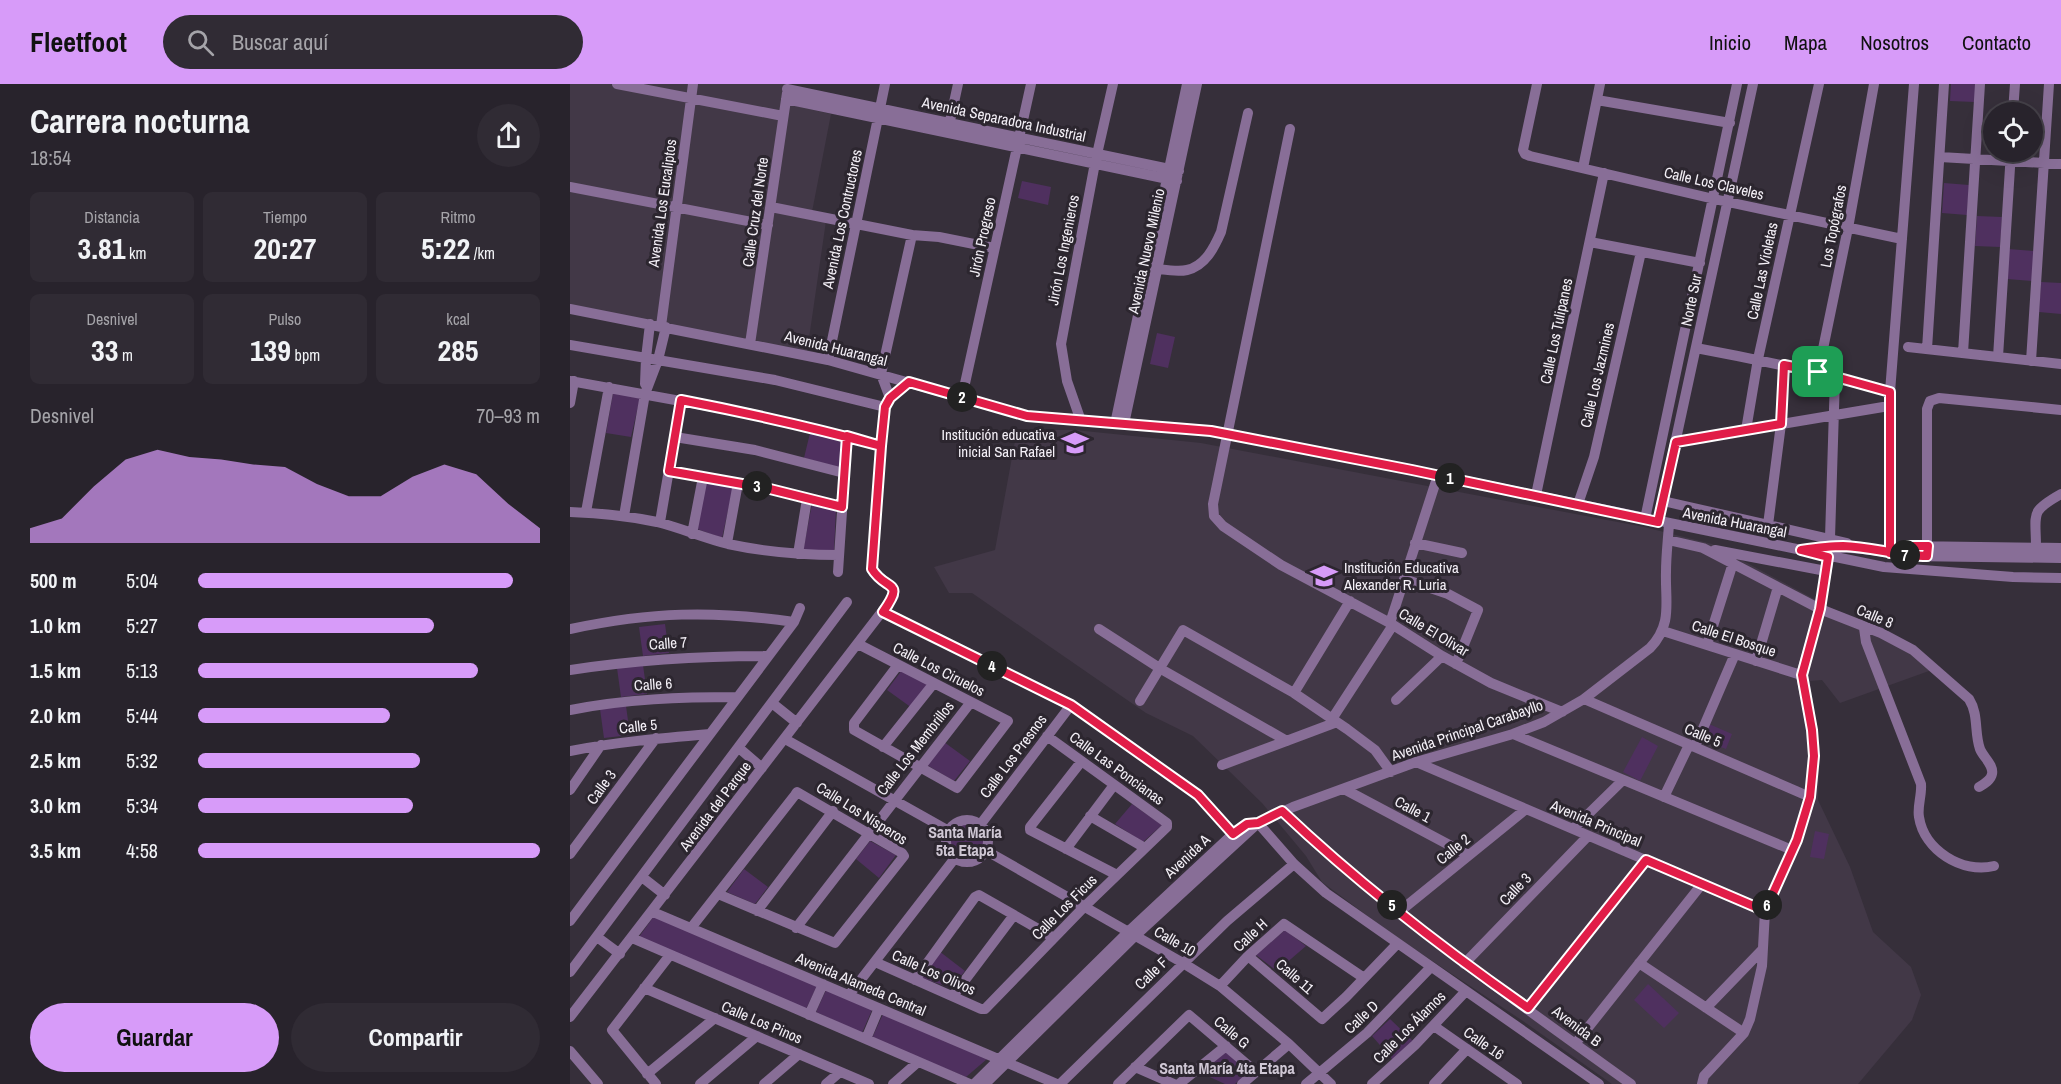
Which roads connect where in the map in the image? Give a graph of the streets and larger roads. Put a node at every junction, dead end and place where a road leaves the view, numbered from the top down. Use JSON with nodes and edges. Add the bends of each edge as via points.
{"nodes":[{"id":1,"x":617,"y":84,"type":"edge"},
{"id":2,"x":693,"y":84,"type":"edge"},
{"id":3,"x":885,"y":84,"type":"edge"},
{"id":4,"x":958,"y":84,"type":"edge"},
{"id":5,"x":1031,"y":84,"type":"edge"},
{"id":6,"x":1113,"y":84,"type":"edge"},
{"id":7,"x":1187,"y":84,"type":"edge"},
{"id":8,"x":1197,"y":84,"type":"edge"},
{"id":9,"x":1537,"y":84,"type":"edge"},
{"id":10,"x":1600,"y":84,"type":"edge"},
{"id":11,"x":1737,"y":84,"type":"edge"},
{"id":12,"x":1753,"y":84,"type":"edge"},
{"id":13,"x":1819,"y":84,"type":"edge"},
{"id":14,"x":1874,"y":84,"type":"edge"},
{"id":15,"x":1914,"y":84,"type":"edge"},
{"id":16,"x":1944,"y":84,"type":"edge"},
{"id":17,"x":1980,"y":84,"type":"edge"},
{"id":18,"x":2015,"y":84,"type":"edge"},
{"id":19,"x":2049,"y":84,"type":"edge"},
{"id":20,"x":787,"y":91,"type":"edge"},
{"id":21,"x":691,"y":98,"type":"junction"},
{"id":22,"x":1597,"y":100,"type":"junction"},
{"id":23,"x":2014,"y":102,"type":"edge"},
{"id":24,"x":1248,"y":112,"type":"dead end"},
{"id":25,"x":879,"y":113,"type":"junction"},
{"id":26,"x":783,"y":116,"type":"junction"},
{"id":27,"x":1730,"y":123,"type":"junction"},
{"id":28,"x":948,"y":128,"type":"junction"},
{"id":29,"x":1290,"y":129,"type":"dead end"},
{"id":30,"x":1018,"y":142,"type":"junction"},
{"id":31,"x":1940,"y":156,"type":"junction"},
{"id":32,"x":1983,"y":158,"type":"edge"},
{"id":33,"x":1096,"y":159,"type":"junction"},
{"id":34,"x":1976,"y":159,"type":"junction"},
{"id":35,"x":2010,"y":162,"type":"edge"},
{"id":36,"x":2039,"y":162,"type":"edge"},
{"id":37,"x":2044,"y":163,"type":"junction"},
{"id":38,"x":2061,"y":164,"type":"edge"},
{"id":39,"x":1583,"y":168,"type":"junction"},
{"id":40,"x":1604,"y":173,"type":"junction"},
{"id":41,"x":1173,"y":175,"type":"junction"},
{"id":42,"x":570,"y":187,"type":"edge"},
{"id":43,"x":1714,"y":200,"type":"junction"},
{"id":44,"x":1728,"y":202,"type":"junction"},
{"id":45,"x":771,"y":207,"type":"junction"},
{"id":46,"x":676,"y":208,"type":"junction"},
{"id":47,"x":1789,"y":215,"type":"junction"},
{"id":48,"x":856,"y":223,"type":"junction"},
{"id":49,"x":768,"y":225,"type":"junction"},
{"id":50,"x":1848,"y":228,"type":"junction"},
{"id":51,"x":912,"y":235,"type":"junction"},
{"id":52,"x":1902,"y":239,"type":"junction"},
{"id":53,"x":1590,"y":242,"type":"junction"},
{"id":54,"x":994,"y":248,"type":"junction"},
{"id":55,"x":1641,"y":252,"type":"junction"},
{"id":56,"x":1700,"y":263,"type":"junction"},
{"id":57,"x":1158,"y":269,"type":"junction"},
{"id":58,"x":570,"y":309,"type":"edge"},
{"id":59,"x":659,"y":326,"type":"junction"},
{"id":60,"x":750,"y":344,"type":"junction"},
{"id":61,"x":570,"y":345,"type":"edge"},
{"id":62,"x":1908,"y":347,"type":"dead end"},
{"id":63,"x":1696,"y":348,"type":"junction"},
{"id":64,"x":1928,"y":350,"type":"junction"},
{"id":65,"x":1963,"y":353,"type":"junction"},
{"id":66,"x":1998,"y":357,"type":"junction"},
{"id":67,"x":646,"y":358,"type":"junction"},
{"id":68,"x":1758,"y":359,"type":"junction"},
{"id":69,"x":658,"y":360,"type":"junction"},
{"id":70,"x":828,"y":360,"type":"junction"},
{"id":71,"x":2031,"y":361,"type":"junction"},
{"id":72,"x":2061,"y":364,"type":"edge"},
{"id":73,"x":1784,"y":365,"type":"junction"},
{"id":74,"x":1818,"y":372,"type":"junction"},
{"id":75,"x":881,"y":374,"type":"junction"},
{"id":76,"x":1835,"y":377,"type":"junction"},
{"id":77,"x":572,"y":381,"type":"edge"},
{"id":78,"x":909,"y":382,"type":"junction"},
{"id":79,"x":609,"y":387,"type":"junction"},
{"id":80,"x":1890,"y":392,"type":"junction"},
{"id":81,"x":645,"y":394,"type":"junction"},
{"id":82,"x":962,"y":397,"type":"junction"},
{"id":83,"x":681,"y":400,"type":"junction"},
{"id":84,"x":570,"y":403,"type":"edge"},
{"id":85,"x":887,"y":403,"type":"junction"},
{"id":86,"x":1889,"y":406,"type":"junction"},
{"id":87,"x":2061,"y":410,"type":"edge"},
{"id":88,"x":1834,"y":415,"type":"junction"},
{"id":89,"x":1080,"y":421,"type":"junction"},
{"id":90,"x":1120,"y":424,"type":"junction"},
{"id":91,"x":1781,"y":424,"type":"junction"},
{"id":92,"x":1746,"y":430,"type":"junction"},
{"id":93,"x":1227,"y":435,"type":"junction"},
{"id":94,"x":847,"y":436,"type":"junction"},
{"id":95,"x":675,"y":437,"type":"junction"},
{"id":96,"x":1676,"y":442,"type":"junction"},
{"id":97,"x":881,"y":446,"type":"junction"},
{"id":98,"x":669,"y":471,"type":"junction"},
{"id":99,"x":844,"y":473,"type":"junction"},
{"id":100,"x":1438,"y":475,"type":"junction"},
{"id":101,"x":703,"y":477,"type":"junction"},
{"id":102,"x":738,"y":483,"type":"junction"},
{"id":103,"x":2061,"y":494,"type":"edge"},
{"id":104,"x":1536,"y":495,"type":"junction"},
{"id":105,"x":807,"y":499,"type":"junction"},
{"id":106,"x":1662,"y":501,"type":"junction"},
{"id":107,"x":1578,"y":504,"type":"junction"},
{"id":108,"x":842,"y":507,"type":"junction"},
{"id":109,"x":570,"y":512,"type":"edge"},
{"id":110,"x":586,"y":512,"type":"junction"},
{"id":111,"x":624,"y":516,"type":"junction"},
{"id":112,"x":1645,"y":519,"type":"junction"},
{"id":113,"x":660,"y":522,"type":"junction"},
{"id":114,"x":1664,"y":523,"type":"junction"},
{"id":115,"x":1768,"y":525,"type":"junction"},
{"id":116,"x":692,"y":534,"type":"junction"},
{"id":117,"x":1830,"y":538,"type":"junction"},
{"id":118,"x":1668,"y":540,"type":"junction"},
{"id":119,"x":727,"y":543,"type":"junction"},
{"id":120,"x":1415,"y":543,"type":"junction"},
{"id":121,"x":2036,"y":547,"type":"junction"},
{"id":122,"x":1703,"y":548,"type":"junction"},
{"id":123,"x":1864,"y":548,"type":"junction"},
{"id":124,"x":2061,"y":548,"type":"edge"},
{"id":125,"x":1801,"y":550,"type":"junction"},
{"id":126,"x":1927,"y":551,"type":"junction"},
{"id":127,"x":1894,"y":552,"type":"junction"},
{"id":128,"x":1462,"y":553,"type":"dead end"},
{"id":129,"x":798,"y":554,"type":"junction"},
{"id":130,"x":839,"y":555,"type":"junction"},
{"id":131,"x":1828,"y":557,"type":"junction"},
{"id":132,"x":2061,"y":558,"type":"edge"},
{"id":133,"x":1733,"y":563,"type":"junction"},
{"id":134,"x":1826,"y":571,"type":"junction"},
{"id":135,"x":838,"y":572,"type":"dead end"},
{"id":136,"x":2061,"y":578,"type":"edge"},
{"id":137,"x":1404,"y":579,"type":"junction"},
{"id":138,"x":1778,"y":587,"type":"junction"},
{"id":139,"x":1350,"y":601,"type":"junction"},
{"id":140,"x":847,"y":602,"type":"dead end"},
{"id":141,"x":800,"y":608,"type":"dead end"},
{"id":142,"x":1820,"y":609,"type":"junction"},
{"id":143,"x":883,"y":612,"type":"junction"},
{"id":144,"x":794,"y":622,"type":"junction"},
{"id":145,"x":1391,"y":624,"type":"junction"},
{"id":146,"x":1864,"y":628,"type":"junction"},
{"id":147,"x":570,"y":629,"type":"edge"},
{"id":148,"x":1099,"y":629,"type":"dead end"},
{"id":149,"x":1663,"y":631,"type":"junction"},
{"id":150,"x":858,"y":644,"type":"junction"},
{"id":151,"x":1707,"y":645,"type":"junction"},
{"id":152,"x":1735,"y":654,"type":"junction"},
{"id":153,"x":768,"y":656,"type":"junction"},
{"id":154,"x":1442,"y":656,"type":"junction"},
{"id":155,"x":1756,"y":661,"type":"junction"},
{"id":156,"x":1456,"y":664,"type":"junction"},
{"id":157,"x":898,"y":665,"type":"junction"},
{"id":158,"x":1161,"y":669,"type":"junction"},
{"id":159,"x":570,"y":670,"type":"edge"},
{"id":160,"x":1802,"y":675,"type":"junction"},
{"id":161,"x":934,"y":683,"type":"junction"},
{"id":162,"x":1294,"y":693,"type":"junction"},
{"id":163,"x":738,"y":697,"type":"junction"},
{"id":164,"x":1584,"y":699,"type":"junction"},
{"id":165,"x":1396,"y":700,"type":"dead end"},
{"id":166,"x":1140,"y":701,"type":"dead end"},
{"id":167,"x":971,"y":702,"type":"junction"},
{"id":168,"x":772,"y":703,"type":"junction"},
{"id":169,"x":1071,"y":705,"type":"junction"},
{"id":170,"x":570,"y":710,"type":"edge"},
{"id":171,"x":1562,"y":712,"type":"junction"},
{"id":172,"x":1335,"y":721,"type":"junction"},
{"id":173,"x":797,"y":723,"type":"junction"},
{"id":174,"x":710,"y":734,"type":"junction"},
{"id":175,"x":1513,"y":734,"type":"junction"},
{"id":176,"x":1047,"y":736,"type":"junction"},
{"id":177,"x":656,"y":738,"type":"junction"},
{"id":178,"x":785,"y":739,"type":"junction"},
{"id":179,"x":1287,"y":741,"type":"junction"},
{"id":180,"x":601,"y":745,"type":"junction"},
{"id":181,"x":1692,"y":746,"type":"junction"},
{"id":182,"x":883,"y":747,"type":"junction"},
{"id":183,"x":739,"y":748,"type":"junction"},
{"id":184,"x":570,"y":751,"type":"edge"},
{"id":185,"x":1081,"y":762,"type":"junction"},
{"id":186,"x":1416,"y":762,"type":"junction"},
{"id":187,"x":1222,"y":765,"type":"dead end"},
{"id":188,"x":762,"y":768,"type":"junction"},
{"id":189,"x":919,"y":768,"type":"junction"},
{"id":190,"x":1391,"y":772,"type":"junction"},
{"id":191,"x":1623,"y":780,"type":"junction"},
{"id":192,"x":1114,"y":785,"type":"junction"},
{"id":193,"x":1979,"y":787,"type":"dead end"},
{"id":194,"x":1344,"y":789,"type":"junction"},
{"id":195,"x":570,"y":790,"type":"edge"},
{"id":196,"x":1664,"y":797,"type":"junction"},
{"id":197,"x":1810,"y":797,"type":"junction"},
{"id":198,"x":894,"y":800,"type":"junction"},
{"id":199,"x":1526,"y":809,"type":"junction"},
{"id":200,"x":833,"y":811,"type":"junction"},
{"id":201,"x":1282,"y":811,"type":"junction"},
{"id":202,"x":1090,"y":816,"type":"junction"},
{"id":203,"x":1258,"y":823,"type":"junction"},
{"id":204,"x":980,"y":825,"type":"junction"},
{"id":205,"x":1168,"y":825,"type":"joint"},
{"id":206,"x":1573,"y":829,"type":"junction"},
{"id":207,"x":949,"y":831,"type":"junction"},
{"id":208,"x":869,"y":833,"type":"junction"},
{"id":209,"x":1233,"y":834,"type":"junction"},
{"id":210,"x":1588,"y":836,"type":"junction"},
{"id":211,"x":1145,"y":848,"type":"junction"},
{"id":212,"x":1066,"y":849,"type":"junction"},
{"id":213,"x":986,"y":850,"type":"junction"},
{"id":214,"x":1792,"y":850,"type":"junction"},
{"id":215,"x":570,"y":854,"type":"edge"},
{"id":216,"x":1468,"y":855,"type":"junction"},
{"id":217,"x":955,"y":858,"type":"junction"},
{"id":218,"x":1646,"y":860,"type":"junction"},
{"id":219,"x":1294,"y":864,"type":"junction"},
{"id":220,"x":1994,"y":866,"type":"dead end"},
{"id":221,"x":1117,"y":875,"type":"junction"},
{"id":222,"x":642,"y":877,"type":"junction"},
{"id":223,"x":1702,"y":884,"type":"junction"},
{"id":224,"x":718,"y":894,"type":"junction"},
{"id":225,"x":665,"y":895,"type":"junction"},
{"id":226,"x":1084,"y":907,"type":"junction"},
{"id":227,"x":757,"y":911,"type":"junction"},
{"id":228,"x":1765,"y":911,"type":"junction"},
{"id":229,"x":652,"y":912,"type":"junction"},
{"id":230,"x":1399,"y":912,"type":"junction"},
{"id":231,"x":1014,"y":915,"type":"junction"},
{"id":232,"x":570,"y":921,"type":"edge"},
{"id":233,"x":691,"y":928,"type":"junction"},
{"id":234,"x":796,"y":928,"type":"junction"},
{"id":235,"x":1128,"y":936,"type":"junction"},
{"id":236,"x":597,"y":937,"type":"junction"},
{"id":237,"x":632,"y":938,"type":"junction"},
{"id":238,"x":1054,"y":938,"type":"junction"},
{"id":239,"x":1397,"y":944,"type":"junction"},
{"id":240,"x":1762,"y":950,"type":"junction"},
{"id":241,"x":620,"y":954,"type":"junction"},
{"id":242,"x":670,"y":955,"type":"junction"},
{"id":243,"x":1248,"y":956,"type":"junction"},
{"id":244,"x":875,"y":962,"type":"junction"},
{"id":245,"x":1183,"y":963,"type":"junction"},
{"id":246,"x":1639,"y":963,"type":"junction"},
{"id":247,"x":1464,"y":964,"type":"junction"},
{"id":248,"x":1431,"y":967,"type":"junction"},
{"id":249,"x":570,"y":972,"type":"edge"},
{"id":250,"x":1364,"y":978,"type":"junction"},
{"id":251,"x":915,"y":980,"type":"junction"},
{"id":252,"x":823,"y":984,"type":"junction"},
{"id":253,"x":1220,"y":986,"type":"junction"},
{"id":254,"x":644,"y":988,"type":"junction"},
{"id":255,"x":1466,"y":991,"type":"junction"},
{"id":256,"x":849,"y":995,"type":"junction"},
{"id":257,"x":953,"y":996,"type":"junction"},
{"id":258,"x":879,"y":1008,"type":"junction"},
{"id":259,"x":1528,"y":1008,"type":"junction"},
{"id":260,"x":1706,"y":1008,"type":"junction"},
{"id":261,"x":981,"y":1009,"type":"joint"},
{"id":262,"x":809,"y":1015,"type":"junction"},
{"id":263,"x":570,"y":1017,"type":"edge"},
{"id":264,"x":715,"y":1018,"type":"junction"},
{"id":265,"x":1434,"y":1026,"type":"junction"},
{"id":266,"x":1744,"y":1033,"type":"junction"},
{"id":267,"x":758,"y":1036,"type":"junction"},
{"id":268,"x":866,"y":1039,"type":"junction"},
{"id":269,"x":1289,"y":1044,"type":"junction"},
{"id":270,"x":1575,"y":1044,"type":"junction"},
{"id":271,"x":1226,"y":1046,"type":"junction"},
{"id":272,"x":1467,"y":1050,"type":"junction"},
{"id":273,"x":570,"y":1051,"type":"edge"},
{"id":274,"x":800,"y":1054,"type":"junction"},
{"id":275,"x":1004,"y":1061,"type":"junction"},
{"id":276,"x":918,"y":1062,"type":"junction"},
{"id":277,"x":1135,"y":1067,"type":"junction"},
{"id":278,"x":840,"y":1072,"type":"junction"},
{"id":279,"x":1256,"y":1072,"type":"junction"},
{"id":280,"x":1320,"y":1073,"type":"junction"},
{"id":281,"x":647,"y":1074,"type":"junction"},
{"id":282,"x":1440,"y":1082,"type":"edge"},
{"id":283,"x":598,"y":1084,"type":"edge"},
{"id":284,"x":656,"y":1084,"type":"edge"},
{"id":285,"x":700,"y":1084,"type":"edge"},
{"id":286,"x":764,"y":1084,"type":"edge"},
{"id":287,"x":826,"y":1084,"type":"edge"},
{"id":288,"x":868,"y":1084,"type":"edge"},
{"id":289,"x":893,"y":1084,"type":"edge"},
{"id":290,"x":972,"y":1084,"type":"edge"},
{"id":291,"x":985,"y":1084,"type":"edge"},
{"id":292,"x":1058,"y":1084,"type":"edge"},
{"id":293,"x":1118,"y":1084,"type":"edge"},
{"id":294,"x":1174,"y":1084,"type":"edge"},
{"id":295,"x":1179,"y":1084,"type":"edge"},
{"id":296,"x":1242,"y":1084,"type":"edge"},
{"id":297,"x":1306,"y":1084,"type":"edge"},
{"id":298,"x":1331,"y":1084,"type":"edge"},
{"id":299,"x":1372,"y":1084,"type":"edge"},
{"id":300,"x":1517,"y":1084,"type":"edge"},
{"id":301,"x":1599,"y":1084,"type":"edge"},
{"id":302,"x":1631,"y":1084,"type":"edge"},
{"id":303,"x":1702,"y":1084,"type":"edge"}],
"edges":[{"from":1,"to":21,"type":"street"},
{"from":2,"to":21,"type":"street","name":"Avenida Los Eucaliptos"},
{"from":3,"to":25,"type":"street","name":"Avenida Los Contructores"},
{"from":4,"to":28,"type":"street"},
{"from":5,"to":30,"type":"street","name":"Jirón Progreso"},
{"from":6,"to":33,"type":"street","name":"Jirón Los Ingenieros"},
{"from":7,"to":41,"type":"street","name":"Avenida Nuevo Milenio"},
{"from":8,"to":41,"type":"street","name":"Avenida Nuevo Milenio"},
{"from":9,"to":39,"type":"street","name":"Calle Los Claveles","via":[[1525,154]]},
{"from":10,"to":22,"type":"street"},
{"from":11,"to":27,"type":"street","name":"Norte Sur"},
{"from":12,"to":44,"type":"street","name":"Norte Sur"},
{"from":13,"to":47,"type":"street","name":"Calle Las Violetas"},
{"from":14,"to":50,"type":"street","name":"Los Topógrafos"},
{"from":15,"to":52,"type":"street"},
{"from":16,"to":31,"type":"street"},
{"from":17,"to":34,"type":"street"},
{"from":18,"to":23,"type":"street"},
{"from":19,"to":37,"type":"street"},
{"from":20,"to":25,"type":"street","name":"Avenida Separadora Industrial"},
{"from":20,"to":26,"type":"street","name":"Calle Cruz del Norte"},
{"from":21,"to":26,"type":"street"},
{"from":21,"to":46,"type":"street","name":"Avenida Los Eucaliptos"},
{"from":22,"to":27,"type":"street"},
{"from":22,"to":39,"type":"street"},
{"from":24,"to":57,"type":"street","via":[[1221,232],[1213,251],[1186,271]]},
{"from":25,"to":28,"type":"street","name":"Avenida Separadora Industrial"},
{"from":25,"to":48,"type":"street","name":"Avenida Los Contructores"},
{"from":26,"to":45,"type":"street","name":"Calle Cruz del Norte"},
{"from":27,"to":43,"type":"street","name":"Norte Sur"},
{"from":28,"to":30,"type":"street","name":"Avenida Separadora Industrial"},
{"from":29,"to":93,"type":"street"},
{"from":30,"to":33,"type":"street","name":"Avenida Separadora Industrial"},
{"from":30,"to":54,"type":"street","name":"Jirón Progreso"},
{"from":31,"to":34,"type":"street"},
{"from":31,"to":64,"type":"street"},
{"from":32,"to":34,"type":"street"},
{"from":33,"to":41,"type":"street","name":"Avenida Separadora Industrial"},
{"from":33,"to":89,"type":"street","name":"Jirón Los Ingenieros","via":[[1061,344],[1067,381]]},
{"from":34,"to":65,"type":"street"},
{"from":35,"to":66,"type":"street"},
{"from":36,"to":37,"type":"street"},
{"from":37,"to":38,"type":"street"},
{"from":37,"to":71,"type":"street"},
{"from":39,"to":40,"type":"street","name":"Calle Los Claveles"},
{"from":40,"to":43,"type":"street","name":"Calle Los Claveles"},
{"from":40,"to":53,"type":"street","name":"Calle Los Tulipanes"},
{"from":41,"to":57,"type":"street","name":"Avenida Nuevo Milenio"},
{"from":41,"to":90,"type":"street","name":"Avenida Nuevo Milenio"},
{"from":42,"to":46,"type":"street"},
{"from":43,"to":44,"type":"street","name":"Calle Los Claveles"},
{"from":43,"to":56,"type":"street","name":"Norte Sur"},
{"from":44,"to":47,"type":"street","name":"Calle Los Claveles"},
{"from":44,"to":63,"type":"street","name":"Norte Sur"},
{"from":45,"to":48,"type":"street"},
{"from":45,"to":49,"type":"street","name":"Calle Cruz del Norte"},
{"from":46,"to":49,"type":"street"},
{"from":46,"to":59,"type":"street","name":"Avenida Los Eucaliptos"},
{"from":47,"to":50,"type":"street","name":"Calle Los Claveles"},
{"from":47,"to":68,"type":"street","name":"Calle Las Violetas"},
{"from":48,"to":51,"type":"street"},
{"from":48,"to":70,"type":"street","name":"Avenida Los Contructores"},
{"from":49,"to":60,"type":"street","name":"Calle Cruz del Norte"},
{"from":50,"to":52,"type":"street","name":"Calle Los Claveles"},
{"from":50,"to":74,"type":"street","name":"Los Topógrafos"},
{"from":51,"to":54,"type":"street"},
{"from":51,"to":75,"type":"street"},
{"from":52,"to":80,"type":"street"},
{"from":53,"to":55,"type":"street"},
{"from":53,"to":104,"type":"street","name":"Calle Los Tulipanes"},
{"from":54,"to":82,"type":"street","name":"Jirón Progreso"},
{"from":55,"to":56,"type":"street"},
{"from":55,"to":107,"type":"street","name":"Calle Los Jazmines","via":[[1594,457]]},
{"from":56,"to":112,"type":"street","name":"Norte Sur"},
{"from":57,"to":90,"type":"street","name":"Avenida Nuevo Milenio"},
{"from":58,"to":59,"type":"street","name":"Avenida Huarangal"},
{"from":59,"to":60,"type":"street","name":"Avenida Huarangal"},
{"from":59,"to":67,"type":"street"},
{"from":59,"to":69,"type":"street"},
{"from":60,"to":70,"type":"street","name":"Avenida Huarangal"},
{"from":61,"to":67,"type":"street"},
{"from":62,"to":64,"type":"street"},
{"from":63,"to":68,"type":"street"},
{"from":63,"to":96,"type":"street","name":"Norte Sur"},
{"from":64,"to":65,"type":"street"},
{"from":65,"to":66,"type":"street"},
{"from":66,"to":71,"type":"street"},
{"from":67,"to":69,"type":"street"},
{"from":67,"to":81,"type":"street"},
{"from":68,"to":73,"type":"street"},
{"from":68,"to":92,"type":"street","name":"Calle Las Violetas"},
{"from":69,"to":81,"type":"street"},
{"from":69,"to":85,"type":"street"},
{"from":70,"to":75,"type":"street","name":"Avenida Huarangal"},
{"from":71,"to":72,"type":"street"},
{"from":73,"to":74,"type":"street"},
{"from":73,"to":91,"type":"street"},
{"from":74,"to":76,"type":"street"},
{"from":75,"to":78,"type":"street","name":"Avenida Huarangal"},
{"from":75,"to":85,"type":"street"},
{"from":76,"to":80,"type":"street"},
{"from":76,"to":88,"type":"street"},
{"from":77,"to":79,"type":"street"},
{"from":77,"to":84,"type":"street"},
{"from":78,"to":82,"type":"street","name":"Avenida Huarangal"},
{"from":78,"to":85,"type":"street"},
{"from":79,"to":81,"type":"street"},
{"from":79,"to":110,"type":"street"},
{"from":80,"to":86,"type":"street"},
{"from":81,"to":83,"type":"street"},
{"from":81,"to":111,"type":"street"},
{"from":82,"to":89,"type":"street","name":"Avenida Huarangal","via":[[1027,416]]},
{"from":83,"to":94,"type":"street"},
{"from":83,"to":95,"type":"street"},
{"from":85,"to":97,"type":"street"},
{"from":86,"to":88,"type":"street"},
{"from":86,"to":127,"type":"street"},
{"from":87,"to":126,"type":"street","via":[[1939,398],[1930,401]]},
{"from":88,"to":91,"type":"street"},
{"from":88,"to":117,"type":"street"},
{"from":89,"to":90,"type":"street","name":"Avenida Huarangal"},
{"from":90,"to":93,"type":"street","name":"Avenida Huarangal"},
{"from":91,"to":92,"type":"street"},
{"from":91,"to":115,"type":"street"},
{"from":92,"to":96,"type":"street"},
{"from":93,"to":100,"type":"street","name":"Avenida Huarangal"},
{"from":93,"to":139,"type":"street","name":"Calle El Olivar","via":[[1214,516],[1222,526],[1281,565]]},
{"from":94,"to":97,"type":"street"},
{"from":94,"to":99,"type":"street"},
{"from":95,"to":98,"type":"street"},
{"from":95,"to":99,"type":"street","via":[[754,450]]},
{"from":96,"to":106,"type":"street","name":"Norte Sur"},
{"from":97,"to":143,"type":"street","via":[[872,569],[894,591]]},
{"from":98,"to":101,"type":"street"},
{"from":98,"to":113,"type":"street"},
{"from":99,"to":108,"type":"street"},
{"from":100,"to":104,"type":"street","name":"Avenida Huarangal"},
{"from":100,"to":120,"type":"street"},
{"from":101,"to":102,"type":"street"},
{"from":101,"to":116,"type":"street"},
{"from":102,"to":105,"type":"street"},
{"from":102,"to":119,"type":"street"},
{"from":103,"to":121,"type":"street","via":[[2037,510]]},
{"from":104,"to":107,"type":"street","name":"Avenida Huarangal"},
{"from":105,"to":108,"type":"street"},
{"from":105,"to":129,"type":"street"},
{"from":106,"to":114,"type":"street","name":"Norte Sur"},
{"from":106,"to":115,"type":"street"},
{"from":107,"to":112,"type":"street","name":"Avenida Huarangal"},
{"from":108,"to":130,"type":"street"},
{"from":109,"to":110,"type":"street"},
{"from":110,"to":111,"type":"street"},
{"from":111,"to":113,"type":"street"},
{"from":112,"to":114,"type":"street","name":"Avenida Huarangal"},
{"from":113,"to":116,"type":"street"},
{"from":114,"to":118,"type":"street"},
{"from":114,"to":125,"type":"street","name":"Avenida Huarangal"},
{"from":115,"to":117,"type":"street"},
{"from":116,"to":119,"type":"street"},
{"from":117,"to":123,"type":"street"},
{"from":118,"to":122,"type":"street","name":"Calle 8"},
{"from":118,"to":149,"type":"street"},
{"from":119,"to":129,"type":"street"},
{"from":120,"to":128,"type":"street"},
{"from":120,"to":137,"type":"street"},
{"from":121,"to":124,"type":"street","name":"Avenida Huarangal"},
{"from":121,"to":126,"type":"street","name":"Avenida Huarangal"},
{"from":122,"to":133,"type":"street","name":"Calle 8"},
{"from":122,"to":134,"type":"street"},
{"from":123,"to":125,"type":"street","name":"Avenida Huarangal"},
{"from":123,"to":127,"type":"street","name":"Avenida Huarangal"},
{"from":125,"to":131,"type":"street","name":"Avenida Huarangal"},
{"from":126,"to":127,"type":"street","name":"Avenida Huarangal","via":[[1908,556]]},
{"from":126,"to":132,"type":"street","name":"Avenida Huarangal"},
{"from":129,"to":130,"type":"street"},
{"from":130,"to":135,"type":"street"},
{"from":131,"to":134,"type":"street"},
{"from":131,"to":136,"type":"street","name":"Avenida Huarangal","via":[[1884,567]]},
{"from":133,"to":138,"type":"street","name":"Calle 8"},
{"from":133,"to":151,"type":"street"},
{"from":134,"to":142,"type":"street"},
{"from":137,"to":145,"type":"street"},
{"from":137,"to":156,"type":"street","via":[[1448,594],[1478,610]]},
{"from":138,"to":142,"type":"street","name":"Calle 8"},
{"from":138,"to":155,"type":"street"},
{"from":139,"to":145,"type":"street","name":"Calle El Olivar"},
{"from":139,"to":162,"type":"street"},
{"from":140,"to":168,"type":"street","name":"Avenida del Parque"},
{"from":141,"to":144,"type":"street"},
{"from":142,"to":146,"type":"street","name":"Calle 8"},
{"from":142,"to":160,"type":"street"},
{"from":143,"to":150,"type":"street","name":"Avenida del Parque"},
{"from":143,"to":169,"type":"street"},
{"from":144,"to":147,"type":"street","via":[[702,613],[610,620]]},
{"from":144,"to":153,"type":"street"},
{"from":145,"to":154,"type":"street","name":"Calle El Olivar"},
{"from":145,"to":172,"type":"street"},
{"from":146,"to":193,"type":"street","name":"Calle 8","via":[[1913,650],[1969,699],[1976,710],[1980,749],[1993,773]]},
{"from":146,"to":220,"type":"street","via":[[1921,784],[1918,814],[1931,846],[1973,868]]},
{"from":148,"to":158,"type":"street"},
{"from":149,"to":151,"type":"street","name":"Calle El Bosque"},
{"from":149,"to":164,"type":"street","name":"Avenida Principal Carabayllo","via":[[1650,648]]},
{"from":150,"to":157,"type":"street","name":"Calle Los Ciruelos"},
{"from":150,"to":173,"type":"street","name":"Avenida del Parque"},
{"from":151,"to":152,"type":"street","name":"Calle El Bosque"},
{"from":152,"to":155,"type":"street","name":"Calle El Bosque"},
{"from":152,"to":181,"type":"street"},
{"from":153,"to":159,"type":"street","name":"Calle 7","via":[[657,659]]},
{"from":153,"to":163,"type":"street"},
{"from":154,"to":156,"type":"street","name":"Calle El Olivar"},
{"from":154,"to":165,"type":"street"},
{"from":155,"to":160,"type":"street","name":"Calle El Bosque"},
{"from":156,"to":171,"type":"street","name":"Calle El Olivar"},
{"from":157,"to":161,"type":"street","name":"Calle Los Ciruelos"},
{"from":157,"to":182,"type":"street","via":[[854,723],[854,730]]},
{"from":158,"to":162,"type":"street","via":[[1183,630]]},
{"from":158,"to":166,"type":"street"},
{"from":158,"to":179,"type":"street"},
{"from":160,"to":197,"type":"street","via":[[1814,756]]},
{"from":161,"to":167,"type":"street","name":"Calle Los Ciruelos"},
{"from":161,"to":182,"type":"street"},
{"from":162,"to":172,"type":"street"},
{"from":163,"to":170,"type":"street","name":"Calle 6","via":[[640,700]]},
{"from":163,"to":174,"type":"street"},
{"from":164,"to":171,"type":"street","name":"Avenida Principal Carabayllo"},
{"from":164,"to":181,"type":"street","name":"Calle 5"},
{"from":167,"to":189,"type":"street","name":"Calle Los Membrillos"},
{"from":167,"to":189,"type":"street","name":"Calle Los Ciruelos","via":[[1008,723],[958,787]]},
{"from":168,"to":173,"type":"street"},
{"from":168,"to":183,"type":"street","name":"Avenida del Parque"},
{"from":169,"to":176,"type":"street","name":"Calle Los Presnos"},
{"from":169,"to":209,"type":"street","via":[[1198,795]]},
{"from":171,"to":175,"type":"street","name":"Avenida Principal Carabayllo"},
{"from":172,"to":179,"type":"street"},
{"from":172,"to":190,"type":"street","via":[[1375,750]]},
{"from":173,"to":178,"type":"street","name":"Avenida del Parque"},
{"from":174,"to":177,"type":"street","name":"Calle 5"},
{"from":174,"to":232,"type":"street"},
{"from":175,"to":186,"type":"street","name":"Avenida Principal Carabayllo"},
{"from":175,"to":191,"type":"street"},
{"from":176,"to":185,"type":"street","name":"Calle Las Poncianas"},
{"from":176,"to":204,"type":"street","name":"Calle Los Presnos"},
{"from":177,"to":180,"type":"street","name":"Calle 5"},
{"from":177,"to":215,"type":"street","name":"Calle 3"},
{"from":178,"to":188,"type":"street","name":"Avenida del Parque"},
{"from":178,"to":198,"type":"street"},
{"from":179,"to":187,"type":"street"},
{"from":180,"to":184,"type":"street","name":"Calle 5"},
{"from":180,"to":195,"type":"street"},
{"from":181,"to":196,"type":"street"},
{"from":181,"to":197,"type":"street","name":"Calle 5"},
{"from":182,"to":189,"type":"street"},
{"from":183,"to":188,"type":"street"},
{"from":183,"to":222,"type":"street","name":"Avenida del Parque"},
{"from":185,"to":192,"type":"street","name":"Calle Las Poncianas"},
{"from":185,"to":212,"type":"street","via":[[1030,827],[1032,832]]},
{"from":186,"to":190,"type":"street","name":"Avenida Principal Carabayllo"},
{"from":186,"to":199,"type":"street","name":"Avenida Principal"},
{"from":188,"to":225,"type":"street","name":"Avenida del Parque"},
{"from":189,"to":198,"type":"street","name":"Calle Los Membrillos"},
{"from":190,"to":194,"type":"street","name":"Avenida Principal Carabayllo"},
{"from":191,"to":196,"type":"street"},
{"from":191,"to":206,"type":"street"},
{"from":192,"to":202,"type":"street"},
{"from":192,"to":205,"type":"street","name":"Calle Las Poncianas"},
{"from":194,"to":201,"type":"street","name":"Avenida Principal Carabayllo"},
{"from":194,"to":216,"type":"street","name":"Calle 1"},
{"from":196,"to":214,"type":"street"},
{"from":197,"to":214,"type":"street"},
{"from":198,"to":207,"type":"street"},
{"from":198,"to":208,"type":"street","name":"Calle Los Membrillos"},
{"from":199,"to":206,"type":"street","name":"Avenida Principal"},
{"from":199,"to":216,"type":"street","name":"Calle 2"},
{"from":200,"to":208,"type":"street","name":"Calle Los Nísperos"},
{"from":200,"to":224,"type":"street","name":"Calle Los Nísperos","via":[[797,792]]},
{"from":200,"to":227,"type":"street"},
{"from":201,"to":203,"type":"street","name":"Avenida Principal Carabayllo"},
{"from":201,"to":230,"type":"street","name":"Avenida B"},
{"from":202,"to":211,"type":"street"},
{"from":202,"to":212,"type":"street"},
{"from":203,"to":209,"type":"street","name":"Avenida A","via":[[1247,824]]},
{"from":203,"to":219,"type":"street"},
{"from":203,"to":235,"type":"street","name":"Avenida A"},
{"from":204,"to":207,"type":"street","via":[[959,821]]},
{"from":204,"to":213,"type":"street","via":[[987,836]]},
{"from":205,"to":211,"type":"street","name":"Calle Los Ficus"},
{"from":206,"to":210,"type":"street","name":"Avenida Principal"},
{"from":207,"to":217,"type":"street","via":[[946,842]]},
{"from":208,"to":234,"type":"street","name":"Calle Los Membrillos"},
{"from":208,"to":234,"type":"street","name":"Calle Los Nísperos","via":[[904,856],[838,942]]},
{"from":209,"to":235,"type":"street","name":"Avenida A"},
{"from":210,"to":218,"type":"street","name":"Avenida Principal"},
{"from":210,"to":247,"type":"street","name":"Calle 3"},
{"from":211,"to":221,"type":"street","name":"Calle Los Ficus"},
{"from":212,"to":221,"type":"street"},
{"from":213,"to":217,"type":"street","via":[[968,862]]},
{"from":213,"to":226,"type":"street","name":"Calle 10"},
{"from":214,"to":228,"type":"street"},
{"from":216,"to":230,"type":"street","name":"Calle 2"},
{"from":217,"to":244,"type":"street"},
{"from":218,"to":223,"type":"street","name":"Avenida Principal"},
{"from":218,"to":259,"type":"street"},
{"from":219,"to":239,"type":"street","via":[[1326,893]]},
{"from":219,"to":245,"type":"street","name":"Calle F"},
{"from":221,"to":226,"type":"street","name":"Calle Los Ficus"},
{"from":222,"to":225,"type":"street"},
{"from":222,"to":236,"type":"street","name":"Avenida del Parque"},
{"from":223,"to":228,"type":"street","name":"Avenida Principal"},
{"from":223,"to":246,"type":"street"},
{"from":224,"to":227,"type":"street"},
{"from":224,"to":233,"type":"street","name":"Calle Los Nísperos"},
{"from":225,"to":229,"type":"street","name":"Avenida del Parque"},
{"from":226,"to":235,"type":"street","name":"Calle 10"},
{"from":226,"to":238,"type":"street","name":"Calle Los Ficus"},
{"from":227,"to":234,"type":"street"},
{"from":228,"to":240,"type":"street"},
{"from":229,"to":233,"type":"street","name":"Avenida Alameda Central"},
{"from":229,"to":237,"type":"street","name":"Avenida del Parque"},
{"from":230,"to":247,"type":"street","name":"Avenida B"},
{"from":231,"to":238,"type":"street"},
{"from":231,"to":251,"type":"street","via":[[977,896]]},
{"from":231,"to":257,"type":"street"},
{"from":233,"to":252,"type":"street","name":"Avenida Alameda Central"},
{"from":235,"to":245,"type":"street","name":"Calle 10"},
{"from":235,"to":275,"type":"street","name":"Avenida A"},
{"from":235,"to":275,"type":"street","name":"Avenida A"},
{"from":236,"to":241,"type":"street"},
{"from":236,"to":249,"type":"street","name":"Avenida del Parque"},
{"from":237,"to":241,"type":"street","name":"Avenida del Parque"},
{"from":237,"to":242,"type":"street"},
{"from":238,"to":261,"type":"street","name":"Calle Los Ficus"},
{"from":239,"to":248,"type":"street"},
{"from":239,"to":250,"type":"street"},
{"from":240,"to":260,"type":"street"},
{"from":240,"to":266,"type":"street","via":[[1762,966]]},
{"from":241,"to":263,"type":"street","name":"Avenida del Parque"},
{"from":242,"to":254,"type":"street"},
{"from":242,"to":262,"type":"street"},
{"from":243,"to":250,"type":"street","name":"Calle H","via":[[1284,924]]},
{"from":243,"to":250,"type":"street","name":"Calle 11","via":[[1322,1019]]},
{"from":243,"to":253,"type":"street","name":"Calle H"},
{"from":244,"to":251,"type":"street","name":"Calle Los Olivos"},
{"from":244,"to":256,"type":"street"},
{"from":245,"to":253,"type":"street","name":"Calle 10"},
{"from":245,"to":292,"type":"street","name":"Calle F"},
{"from":246,"to":260,"type":"street"},
{"from":246,"to":270,"type":"street"},
{"from":247,"to":259,"type":"street","name":"Avenida B"},
{"from":248,"to":255,"type":"street"},
{"from":248,"to":280,"type":"street","name":"Calle D","via":[[1367,1033]]},
{"from":251,"to":257,"type":"street","name":"Calle Los Olivos"},
{"from":252,"to":256,"type":"street","name":"Avenida Alameda Central"},
{"from":252,"to":262,"type":"street"},
{"from":253,"to":269,"type":"street","name":"Calle 10"},
{"from":254,"to":264,"type":"street","name":"Calle Los Pinos"},
{"from":254,"to":281,"type":"street","via":[[614,1026],[613,1033]]},
{"from":255,"to":265,"type":"street","name":"Calle Los Álamos"},
{"from":255,"to":301,"type":"street"},
{"from":256,"to":258,"type":"street","name":"Avenida Alameda Central"},
{"from":257,"to":261,"type":"street","name":"Calle Los Olivos"},
{"from":258,"to":268,"type":"street"},
{"from":258,"to":275,"type":"street","name":"Avenida Alameda Central"},
{"from":259,"to":270,"type":"street","name":"Avenida B"},
{"from":260,"to":266,"type":"street"},
{"from":262,"to":268,"type":"street"},
{"from":264,"to":267,"type":"street","name":"Calle Los Pinos"},
{"from":264,"to":281,"type":"street"},
{"from":265,"to":272,"type":"street","name":"Calle 16"},
{"from":265,"to":299,"type":"street","name":"Calle Los Álamos"},
{"from":266,"to":303,"type":"street","via":[[1704,1076]]},
{"from":267,"to":274,"type":"street","name":"Calle Los Pinos"},
{"from":267,"to":285,"type":"street"},
{"from":268,"to":276,"type":"street"},
{"from":269,"to":279,"type":"street"},
{"from":269,"to":280,"type":"street","name":"Calle 10"},
{"from":270,"to":302,"type":"street","name":"Avenida B"},
{"from":271,"to":277,"type":"street","name":"Calle G","via":[[1189,1015]]},
{"from":271,"to":279,"type":"street","name":"Calle G"},
{"from":271,"to":295,"type":"street"},
{"from":272,"to":282,"type":"street"},
{"from":272,"to":300,"type":"street","name":"Calle 16"},
{"from":273,"to":283,"type":"street"},
{"from":274,"to":278,"type":"street","name":"Calle Los Pinos"},
{"from":274,"to":286,"type":"street"},
{"from":275,"to":290,"type":"street","name":"Avenida A"},
{"from":275,"to":291,"type":"street","name":"Avenida A"},
{"from":275,"to":292,"type":"street","name":"Avenida Alameda Central"},
{"from":276,"to":289,"type":"street"},
{"from":276,"to":290,"type":"street"},
{"from":277,"to":293,"type":"street"},
{"from":277,"to":294,"type":"street"},
{"from":278,"to":287,"type":"street"},
{"from":278,"to":288,"type":"street","name":"Calle Los Pinos"},
{"from":279,"to":296,"type":"street"},
{"from":280,"to":297,"type":"street","name":"Calle D"},
{"from":280,"to":298,"type":"street","name":"Calle 10"},
{"from":281,"to":284,"type":"street"}]}
